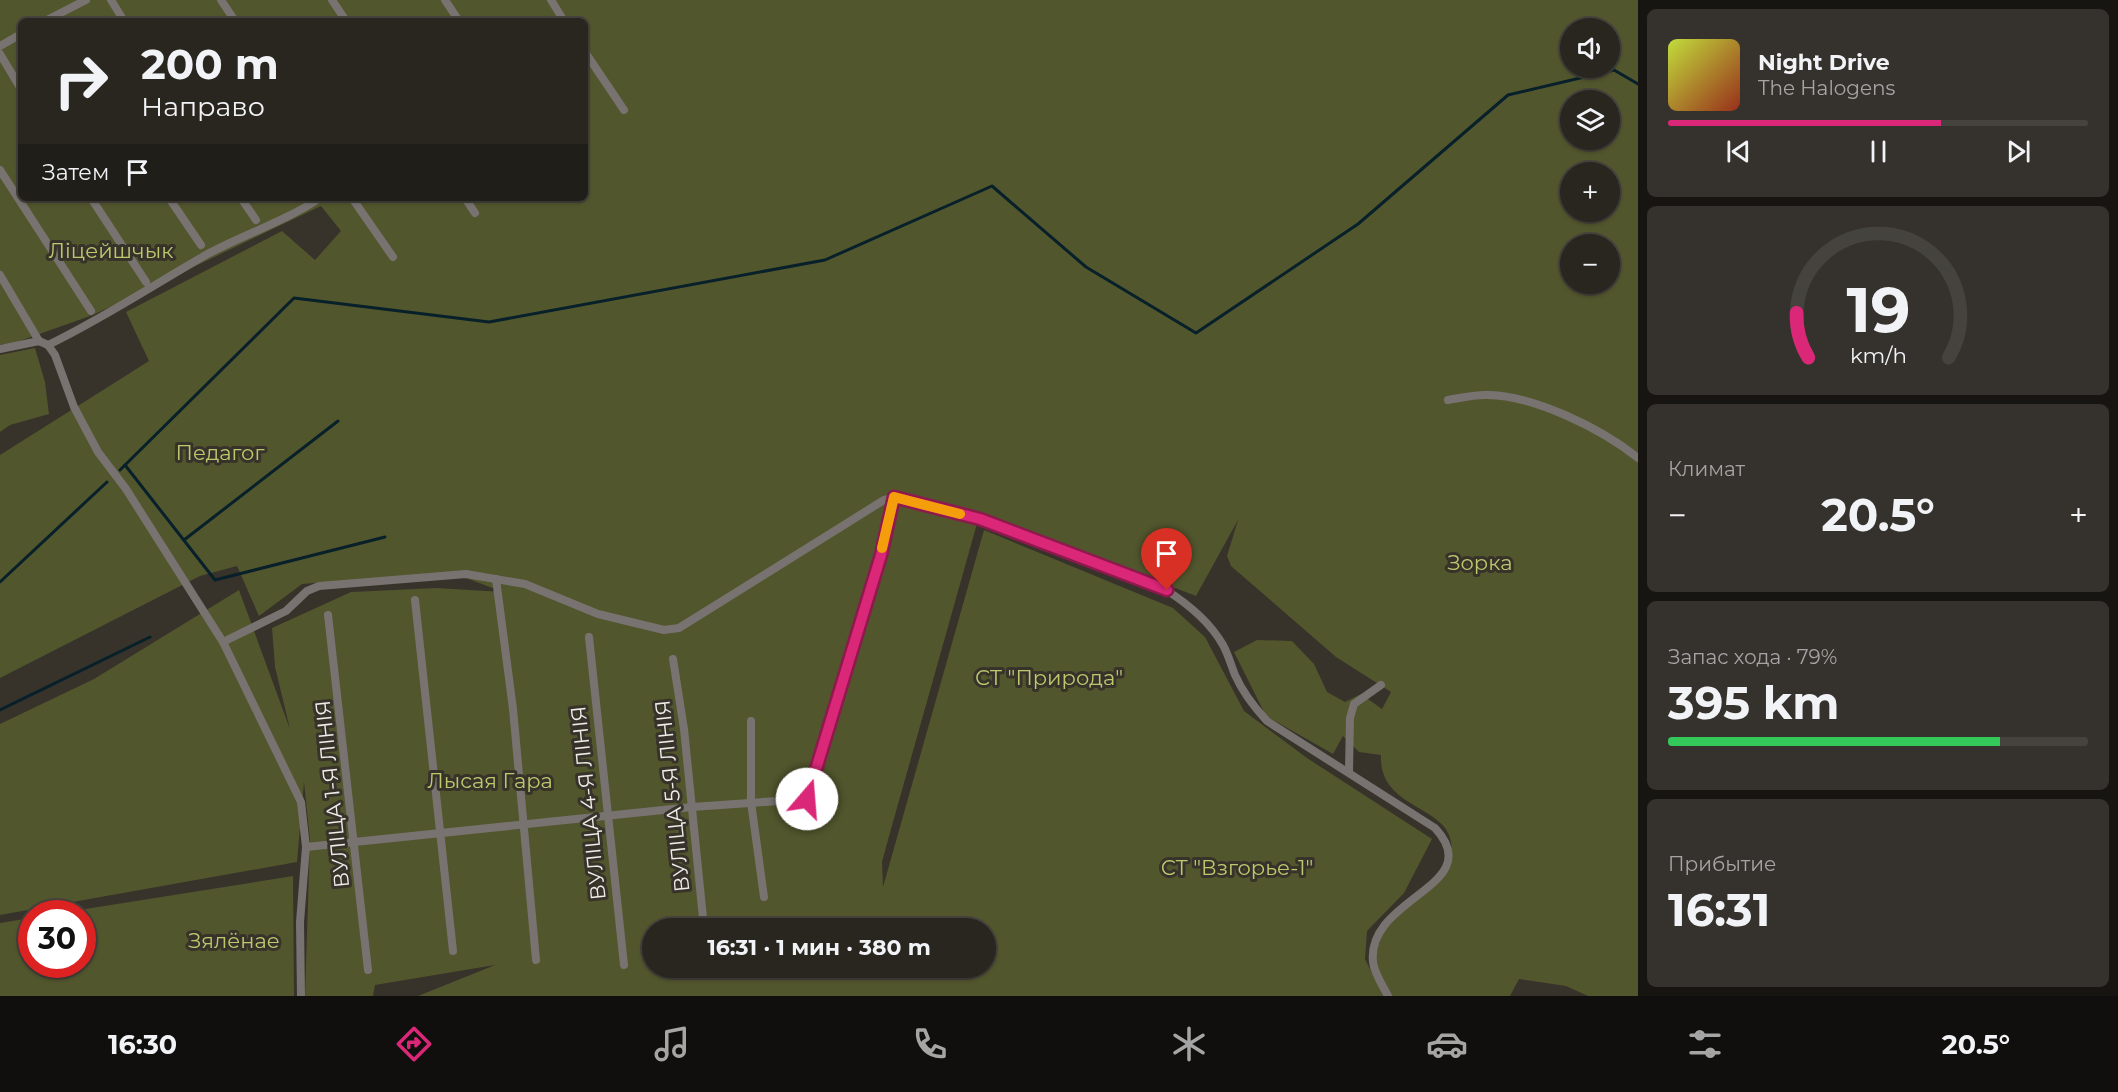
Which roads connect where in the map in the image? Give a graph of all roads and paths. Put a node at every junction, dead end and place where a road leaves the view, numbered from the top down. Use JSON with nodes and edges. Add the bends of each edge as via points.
{"nodes":[{"id":1,"x":86,"y":0,"type":"edge"},
{"id":2,"x":111,"y":0,"type":"edge"},
{"id":3,"x":221,"y":0,"type":"edge"},
{"id":4,"x":332,"y":0,"type":"edge"},
{"id":5,"x":445,"y":0,"type":"edge"},
{"id":6,"x":551,"y":0,"type":"edge"},
{"id":7,"x":54,"y":18,"type":"edge"},
{"id":8,"x":122,"y":18,"type":"edge"},
{"id":9,"x":233,"y":18,"type":"edge"},
{"id":10,"x":344,"y":18,"type":"edge"},
{"id":11,"x":457,"y":18,"type":"edge"},
{"id":12,"x":562,"y":18,"type":"edge"},
{"id":13,"x":18,"y":36,"type":"edge"},
{"id":14,"x":0,"y":46,"type":"edge"},
{"id":15,"x":0,"y":54,"type":"edge"},
{"id":16,"x":588,"y":56,"type":"edge"},
{"id":17,"x":18,"y":84,"type":"edge"},
{"id":18,"x":624,"y":110,"type":"dead end"},
{"id":19,"x":0,"y":170,"type":"edge"},
{"id":20,"x":18,"y":198,"type":"edge"},
{"id":21,"x":20,"y":201,"type":"edge"},
{"id":22,"x":93,"y":201,"type":"edge"},
{"id":23,"x":171,"y":201,"type":"edge"},
{"id":24,"x":243,"y":201,"type":"edge"},
{"id":25,"x":315,"y":201,"type":"edge"},
{"id":26,"x":354,"y":201,"type":"edge"},
{"id":27,"x":467,"y":201,"type":"edge"},
{"id":28,"x":475,"y":213,"type":"dead end"},
{"id":29,"x":255,"y":220,"type":"dead end"},
{"id":30,"x":201,"y":246,"type":"dead end"},
{"id":31,"x":393,"y":257,"type":"dead end"},
{"id":32,"x":0,"y":275,"type":"edge"},
{"id":33,"x":146,"y":282,"type":"dead end"},
{"id":34,"x":91,"y":311,"type":"dead end"},
{"id":35,"x":43,"y":343,"type":"junction"},
{"id":36,"x":0,"y":349,"type":"edge"},
{"id":37,"x":1448,"y":400,"type":"dead end"},
{"id":38,"x":1638,"y":458,"type":"edge"},
{"id":39,"x":894,"y":497,"type":"junction"},
{"id":40,"x":496,"y":579,"type":"junction"},
{"id":41,"x":415,"y":600,"type":"dead end"},
{"id":42,"x":328,"y":615,"type":"dead end"},
{"id":43,"x":589,"y":637,"type":"dead end"},
{"id":44,"x":223,"y":642,"type":"junction"},
{"id":45,"x":674,"y":659,"type":"dead end"},
{"id":46,"x":1381,"y":685,"type":"dead end"},
{"id":47,"x":751,"y":721,"type":"dead end"},
{"id":48,"x":1349,"y":772,"type":"junction"},
{"id":49,"x":751,"y":802,"type":"junction"},
{"id":50,"x":692,"y":807,"type":"junction"},
{"id":51,"x":607,"y":816,"type":"junction"},
{"id":52,"x":524,"y":824,"type":"junction"},
{"id":53,"x":440,"y":833,"type":"junction"},
{"id":54,"x":355,"y":841,"type":"junction"},
{"id":55,"x":306,"y":847,"type":"junction"},
{"id":56,"x":764,"y":897,"type":"dead end"},
{"id":57,"x":703,"y":918,"type":"edge"},
{"id":58,"x":453,"y":951,"type":"dead end"},
{"id":59,"x":536,"y":960,"type":"dead end"},
{"id":60,"x":624,"y":964,"type":"dead end"},
{"id":61,"x":368,"y":970,"type":"dead end"},
{"id":62,"x":301,"y":996,"type":"edge"},
{"id":63,"x":1388,"y":996,"type":"edge"}],
"edges":[{"from":1,"to":7,"type":"street"},
{"from":2,"to":8,"type":"street"},
{"from":3,"to":9,"type":"street"},
{"from":4,"to":10,"type":"street"},
{"from":5,"to":11,"type":"street"},
{"from":6,"to":12,"type":"street"},
{"from":13,"to":14,"type":"street"},
{"from":15,"to":17,"type":"street"},
{"from":16,"to":18,"type":"street"},
{"from":19,"to":20,"type":"street"},
{"from":21,"to":34,"type":"street"},
{"from":22,"to":33,"type":"street"},
{"from":23,"to":30,"type":"street"},
{"from":24,"to":29,"type":"street"},
{"from":25,"to":35,"type":"street","via":[[207,254],[108,314]]},
{"from":26,"to":31,"type":"street"},
{"from":27,"to":28,"type":"street"},
{"from":32,"to":35,"type":"street"},
{"from":35,"to":36,"type":"street"},
{"from":35,"to":44,"type":"street","via":[[55,355],[74,407],[99,452]]},
{"from":37,"to":38,"type":"street","via":[[1485,395],[1517,399],[1586,423]]},
{"from":39,"to":40,"type":"street","via":[[679,628],[664,630],[598,614],[525,584]]},
{"from":39,"to":48,"type":"street","via":[[980,519],[1167,590],[1212,630],[1252,705],[1267,721]]},
{"from":39,"to":49,"type":"street","via":[[881,555],[807,799]]},
{"from":40,"to":44,"type":"street","via":[[466,574],[319,586],[307,591],[286,611]]},
{"from":40,"to":52,"type":"street"},
{"from":41,"to":53,"type":"street"},
{"from":42,"to":54,"type":"street","name":"ВУЛІЦА 1-Я ЛІНІЯ"},
{"from":43,"to":51,"type":"street","name":"ВУЛІЦА 4-Я ЛІНІЯ"},
{"from":44,"to":55,"type":"street","via":[[301,802]]},
{"from":45,"to":50,"type":"street","name":"ВУЛІЦА 5-Я ЛІНІЯ"},
{"from":46,"to":48,"type":"street","via":[[1354,704],[1350,717]]},
{"from":47,"to":49,"type":"street"},
{"from":48,"to":63,"type":"street","via":[[1436,828],[1450,852],[1445,872],[1387,920],[1377,934],[1373,964]]},
{"from":49,"to":50,"type":"street"},
{"from":49,"to":56,"type":"street"},
{"from":50,"to":51,"type":"street"},
{"from":50,"to":57,"type":"street","name":"ВУЛІЦА 5-Я ЛІНІЯ"},
{"from":51,"to":52,"type":"street"},
{"from":51,"to":60,"type":"street","name":"ВУЛІЦА 4-Я ЛІНІЯ"},
{"from":52,"to":53,"type":"street"},
{"from":52,"to":59,"type":"street"},
{"from":53,"to":54,"type":"street"},
{"from":53,"to":58,"type":"street"},
{"from":54,"to":55,"type":"street"},
{"from":54,"to":61,"type":"street","name":"ВУЛІЦА 1-Я ЛІНІЯ"},
{"from":55,"to":62,"type":"street","via":[[300,922]]}]}
